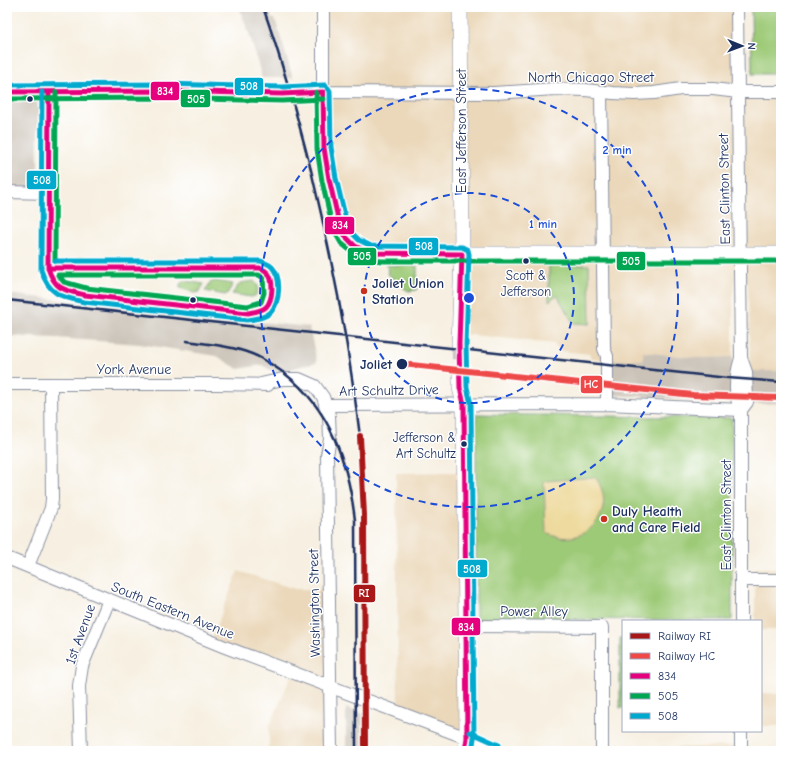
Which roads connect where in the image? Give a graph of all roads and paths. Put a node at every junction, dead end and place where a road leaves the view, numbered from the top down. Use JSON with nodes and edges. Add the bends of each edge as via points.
{"nodes":[{"id":1,"x":323,"y":7,"type":"edge"},
{"id":2,"x":460,"y":7,"type":"edge"},
{"id":3,"x":737,"y":7,"type":"edge"},
{"id":4,"x":7,"y":92,"type":"edge"},
{"id":5,"x":49,"y":92,"type":"junction"},
{"id":6,"x":323,"y":92,"type":"junction"},
{"id":7,"x":601,"y":92,"type":"junction"},
{"id":8,"x":738,"y":92,"type":"junction"},
{"id":9,"x":781,"y":92,"type":"edge"},
{"id":10,"x":461,"y":94,"type":"junction"},
{"id":11,"x":7,"y":192,"type":"edge"},
{"id":12,"x":462,"y":254,"type":"junction"},
{"id":13,"x":603,"y":254,"type":"junction"},
{"id":14,"x":739,"y":254,"type":"junction"},
{"id":15,"x":781,"y":254,"type":"edge"},
{"id":16,"x":464,"y":345,"type":"tunnel mouth"},
{"id":17,"x":465,"y":375,"type":"tunnel mouth"},
{"id":18,"x":7,"y":384,"type":"edge"},
{"id":19,"x":51,"y":385,"type":"junction"},
{"id":20,"x":464,"y":404,"type":"junction"},
{"id":21,"x":603,"y":404,"type":"junction"},
{"id":22,"x":325,"y":405,"type":"junction"},
{"id":23,"x":741,"y":410,"type":"junction"},
{"id":24,"x":7,"y":558,"type":"edge"},
{"id":25,"x":28,"y":566,"type":"junction"},
{"id":26,"x":741,"y":580,"type":"junction"},
{"id":27,"x":781,"y":580,"type":"edge"},
{"id":28,"x":109,"y":600,"type":"junction"},
{"id":29,"x":741,"y":620,"type":"edge"},
{"id":30,"x":466,"y":626,"type":"junction"},
{"id":31,"x":330,"y":687,"type":"junction"},
{"id":32,"x":741,"y":732,"type":"edge"},
{"id":33,"x":466,"y":744,"type":"edge"},
{"id":34,"x":81,"y":751,"type":"edge"},
{"id":35,"x":331,"y":751,"type":"edge"},
{"id":36,"x":496,"y":751,"type":"edge"},
{"id":37,"x":602,"y":751,"type":"edge"},
{"id":38,"x":741,"y":751,"type":"edge"}],
"edges":[{"from":1,"to":6,"type":"street"},
{"from":2,"to":10,"type":"main road","name":"East Jefferson Street"},
{"from":3,"to":8,"type":"street","name":"East Clinton Street"},
{"from":4,"to":5,"type":"main road"},
{"from":5,"to":6,"type":"main road","via":[[215,92],[261,86],[301,86]]},
{"from":5,"to":11,"type":"street","via":[[49,193]]},
{"from":6,"to":10,"type":"street","name":"North Chicago Street"},
{"from":6,"to":12,"type":"main road","via":[[324,148],[338,220],[346,237],[355,246],[369,253]]},
{"from":7,"to":8,"type":"street","name":"North Chicago Street","via":[[634,94],[681,89],[713,89]]},
{"from":7,"to":10,"type":"street","name":"North Chicago Street","via":[[555,89]]},
{"from":7,"to":13,"type":"street"},
{"from":8,"to":9,"type":"street","name":"North Chicago Street"},
{"from":8,"to":14,"type":"street","name":"East Clinton Street"},
{"from":10,"to":12,"type":"main road","name":"East Jefferson Street"},
{"from":12,"to":13,"type":"main road"},
{"from":12,"to":16,"type":"main road","name":"East Jefferson Street"},
{"from":13,"to":14,"type":"main road"},
{"from":13,"to":21,"type":"street","via":[[604,349],[600,356]]},
{"from":14,"to":15,"type":"main road"},
{"from":14,"to":23,"type":"street","name":"East Clinton Street","via":[[741,358],[746,372],[747,402]]},
{"from":17,"to":20,"type":"main road","via":[[469,388]]},
{"from":18,"to":19,"type":"street","name":"York Avenue"},
{"from":19,"to":22,"type":"street","name":"York Avenue","via":[[261,384],[283,379],[299,379],[319,390]]},
{"from":19,"to":25,"type":"street","via":[[51,508]]},
{"from":20,"to":21,"type":"street","name":"Art Schultz Drive"},
{"from":20,"to":22,"type":"street","name":"Art Schultz Drive"},
{"from":20,"to":30,"type":"main road"},
{"from":21,"to":23,"type":"street","name":"Art Schultz Drive"},
{"from":22,"to":31,"type":"street","name":"Washington Street","via":[[322,415],[327,455]]},
{"from":23,"to":26,"type":"street","name":"East Clinton Street"},
{"from":24,"to":25,"type":"street","name":"South Eastern Avenue"},
{"from":25,"to":28,"type":"street","name":"South Eastern Avenue"},
{"from":26,"to":27,"type":"street"},
{"from":26,"to":29,"type":"street","name":"East Clinton Street"},
{"from":28,"to":31,"type":"street","name":"South Eastern Avenue"},
{"from":28,"to":34,"type":"street","name":"1st Avenue","via":[[82,666]]},
{"from":30,"to":33,"type":"main road"},
{"from":30,"to":37,"type":"street","name":"Power Alley","via":[[602,627]]},
{"from":31,"to":33,"type":"street","name":"South Eastern Avenue"},
{"from":31,"to":35,"type":"street","name":"Washington Street"},
{"from":32,"to":38,"type":"street"},
{"from":33,"to":36,"type":"street","name":"South Eastern Avenue"}]}
